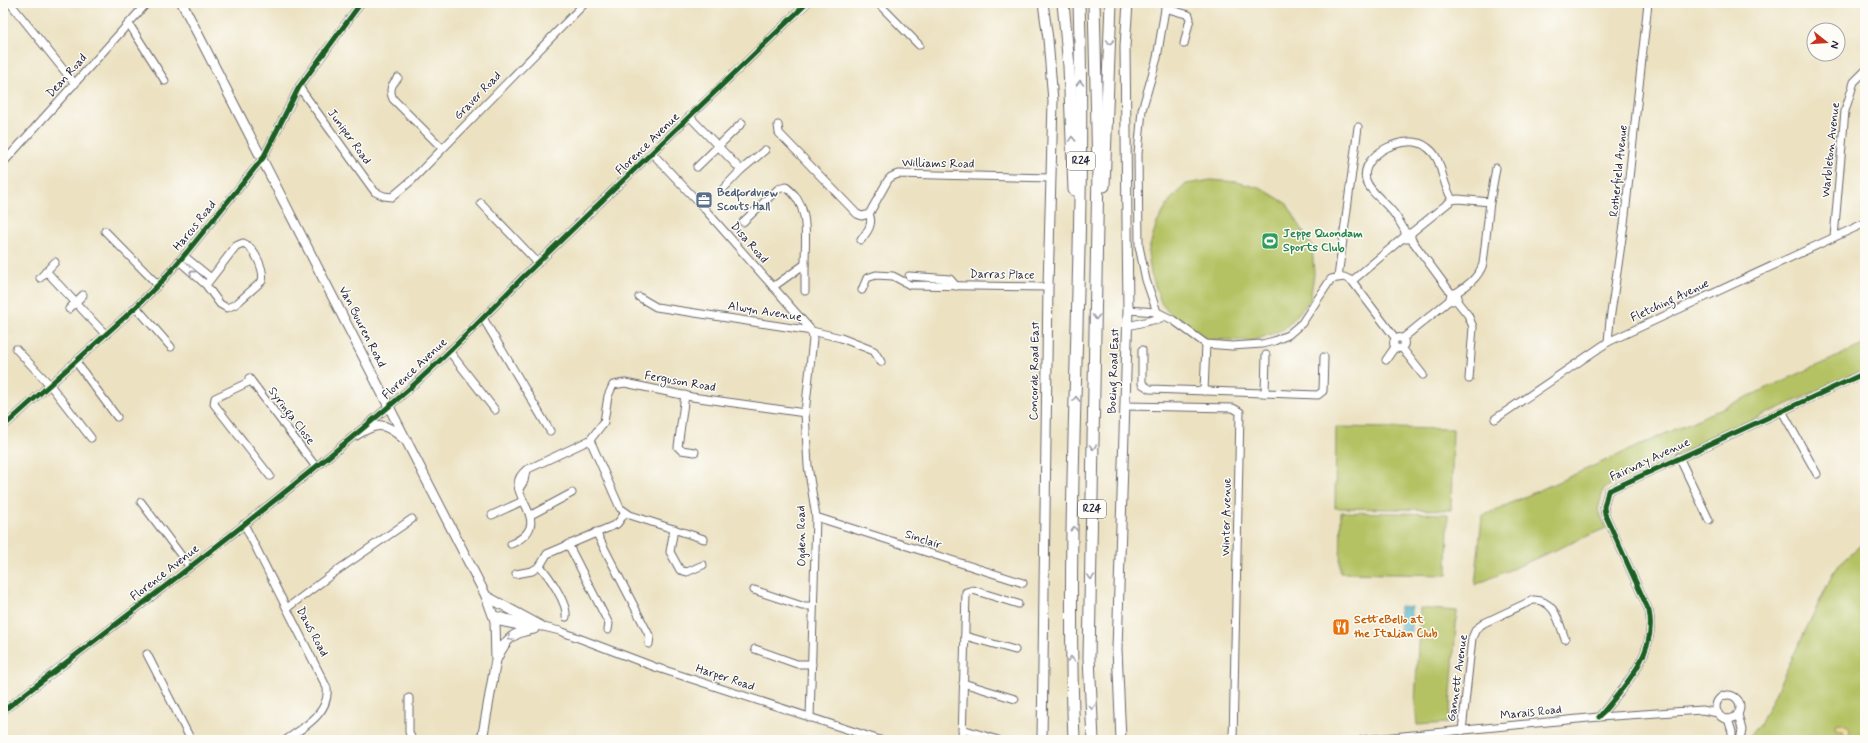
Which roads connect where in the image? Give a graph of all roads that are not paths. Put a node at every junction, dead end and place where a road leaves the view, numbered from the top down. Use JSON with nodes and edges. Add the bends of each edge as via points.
{"nodes":[{"id":1,"x":10,"y":3,"type":"edge"},
{"id":2,"x":147,"y":3,"type":"edge"},
{"id":3,"x":182,"y":3,"type":"edge"},
{"id":4,"x":361,"y":3,"type":"edge"},
{"id":5,"x":585,"y":3,"type":"edge"},
{"id":6,"x":807,"y":3,"type":"edge"},
{"id":7,"x":878,"y":3,"type":"edge"},
{"id":8,"x":1043,"y":3,"type":"edge"},
{"id":9,"x":1063,"y":3,"type":"edge"},
{"id":10,"x":1078,"y":3,"type":"edge"},
{"id":11,"x":1094,"y":3,"type":"edge"},
{"id":12,"x":1111,"y":3,"type":"edge"},
{"id":13,"x":1128,"y":3,"type":"edge"},
{"id":14,"x":1648,"y":3,"type":"edge"},
{"id":15,"x":1166,"y":6,"type":"edge"},
{"id":16,"x":129,"y":24,"type":"junction"},
{"id":17,"x":1184,"y":44,"type":"dead end"},
{"id":18,"x":919,"y":45,"type":"dead end"},
{"id":19,"x":1865,"y":71,"type":"edge"},
{"id":20,"x":398,"y":78,"type":"dead end"},
{"id":21,"x":165,"y":81,"type":"dead end"},
{"id":22,"x":75,"y":84,"type":"junction"},
{"id":23,"x":299,"y":87,"type":"junction"},
{"id":24,"x":690,"y":117,"type":"junction"},
{"id":25,"x":742,"y":123,"type":"dead end"},
{"id":26,"x":778,"y":125,"type":"dead end"},
{"id":27,"x":1358,"y":127,"type":"dead end"},
{"id":28,"x":718,"y":145,"type":"junction"},
{"id":29,"x":442,"y":148,"type":"junction"},
{"id":30,"x":765,"y":150,"type":"dead end"},
{"id":31,"x":652,"y":153,"type":"junction"},
{"id":32,"x":263,"y":158,"type":"junction"},
{"id":33,"x":3,"y":163,"type":"edge"},
{"id":34,"x":697,"y":167,"type":"dead end"},
{"id":35,"x":1496,"y":168,"type":"dead end"},
{"id":36,"x":741,"y":170,"type":"junction"},
{"id":37,"x":1050,"y":178,"type":"junction"},
{"id":38,"x":722,"y":190,"type":"dead end"},
{"id":39,"x":384,"y":196,"type":"joint"},
{"id":40,"x":1452,"y":200,"type":"junction"},
{"id":41,"x":1490,"y":202,"type":"junction"},
{"id":42,"x":481,"y":203,"type":"dead end"},
{"id":43,"x":869,"y":214,"type":"junction"},
{"id":44,"x":743,"y":222,"type":"dead end"},
{"id":45,"x":1865,"y":223,"type":"edge"},
{"id":46,"x":105,"y":231,"type":"dead end"},
{"id":47,"x":1408,"y":236,"type":"junction"},
{"id":48,"x":1834,"y":237,"type":"junction"},
{"id":49,"x":861,"y":240,"type":"dead end"},
{"id":50,"x":181,"y":258,"type":"junction"},
{"id":51,"x":55,"y":262,"type":"dead end"},
{"id":52,"x":538,"y":263,"type":"junction"},
{"id":53,"x":805,"y":264,"type":"junction"},
{"id":54,"x":46,"y":271,"type":"junction"},
{"id":55,"x":909,"y":276,"type":"dead end"},
{"id":56,"x":1338,"y":277,"type":"junction"},
{"id":57,"x":40,"y":278,"type":"dead end"},
{"id":58,"x":211,"y":278,"type":"junction"},
{"id":59,"x":1097,"y":278,"type":"junction"},
{"id":60,"x":1352,"y":281,"type":"junction"},
{"id":61,"x":158,"y":285,"type":"junction"},
{"id":62,"x":206,"y":285,"type":"junction"},
{"id":63,"x":956,"y":286,"type":"junction"},
{"id":64,"x":773,"y":287,"type":"junction"},
{"id":65,"x":1048,"y":287,"type":"junction"},
{"id":66,"x":862,"y":290,"type":"dead end"},
{"id":67,"x":805,"y":291,"type":"dead end"},
{"id":68,"x":83,"y":295,"type":"dead end"},
{"id":69,"x":1454,"y":296,"type":"junction"},
{"id":70,"x":638,"y":298,"type":"dead end"},
{"id":71,"x":76,"y":302,"type":"junction"},
{"id":72,"x":136,"y":307,"type":"junction"},
{"id":73,"x":69,"y":309,"type":"dead end"},
{"id":74,"x":1128,"y":310,"type":"junction"},
{"id":75,"x":1157,"y":312,"type":"junction"},
{"id":76,"x":1165,"y":316,"type":"junction"},
{"id":77,"x":483,"y":318,"type":"junction"},
{"id":78,"x":1077,"y":318,"type":"junction"},
{"id":79,"x":1157,"y":320,"type":"junction"},
{"id":80,"x":1128,"y":326,"type":"junction"},
{"id":81,"x":812,"y":331,"type":"junction"},
{"id":82,"x":106,"y":335,"type":"junction"},
{"id":83,"x":1399,"y":339,"type":"junction"},
{"id":84,"x":1608,"y":342,"type":"junction"},
{"id":85,"x":1206,"y":344,"type":"junction"},
{"id":86,"x":171,"y":347,"type":"dead end"},
{"id":87,"x":1398,"y":347,"type":"junction"},
{"id":88,"x":16,"y":349,"type":"dead end"},
{"id":89,"x":1142,"y":350,"type":"dead end"},
{"id":90,"x":449,"y":351,"type":"junction"},
{"id":91,"x":1266,"y":355,"type":"dead end"},
{"id":92,"x":1324,"y":357,"type":"dead end"},
{"id":93,"x":1386,"y":360,"type":"dead end"},
{"id":94,"x":76,"y":362,"type":"junction"},
{"id":95,"x":881,"y":362,"type":"dead end"},
{"id":96,"x":1865,"y":373,"type":"edge"},
{"id":97,"x":1423,"y":375,"type":"dead end"},
{"id":98,"x":1468,"y":379,"type":"dead end"},
{"id":99,"x":50,"y":385,"type":"junction"},
{"id":100,"x":1204,"y":391,"type":"junction"},
{"id":101,"x":1265,"y":393,"type":"junction"},
{"id":102,"x":685,"y":396,"type":"junction"},
{"id":103,"x":388,"y":406,"type":"junction"},
{"id":104,"x":1124,"y":406,"type":"junction"},
{"id":105,"x":495,"y":410,"type":"dead end"},
{"id":106,"x":1782,"y":411,"type":"junction"},
{"id":107,"x":805,"y":413,"type":"junction"},
{"id":108,"x":117,"y":417,"type":"dead end"},
{"id":109,"x":1495,"y":419,"type":"dead end"},
{"id":110,"x":3,"y":427,"type":"edge"},
{"id":111,"x":550,"y":431,"type":"dead end"},
{"id":112,"x":356,"y":435,"type":"junction"},
{"id":113,"x":91,"y":438,"type":"dead end"},
{"id":114,"x":406,"y":440,"type":"junction"},
{"id":115,"x":590,"y":440,"type":"junction"},
{"id":116,"x":695,"y":452,"type":"dead end"},
{"id":117,"x":1679,"y":457,"type":"junction"},
{"id":118,"x":316,"y":467,"type":"junction"},
{"id":119,"x":1817,"y":474,"type":"dead end"},
{"id":120,"x":270,"y":476,"type":"dead end"},
{"id":121,"x":572,"y":493,"type":"dead end"},
{"id":122,"x":523,"y":501,"type":"junction"},
{"id":123,"x":141,"y":502,"type":"dead end"},
{"id":124,"x":625,"y":513,"type":"junction"},
{"id":125,"x":531,"y":514,"type":"junction"},
{"id":126,"x":492,"y":515,"type":"dead end"},
{"id":127,"x":816,"y":517,"type":"junction"},
{"id":128,"x":412,"y":519,"type":"dead end"},
{"id":129,"x":1709,"y":520,"type":"dead end"},
{"id":130,"x":244,"y":524,"type":"junction"},
{"id":131,"x":674,"y":530,"type":"junction"},
{"id":132,"x":596,"y":532,"type":"junction"},
{"id":133,"x":704,"y":539,"type":"dead end"},
{"id":134,"x":511,"y":544,"type":"dead end"},
{"id":135,"x":568,"y":544,"type":"junction"},
{"id":136,"x":703,"y":565,"type":"dead end"},
{"id":137,"x":189,"y":566,"type":"junction"},
{"id":138,"x":540,"y":566,"type":"junction"},
{"id":139,"x":516,"y":574,"type":"dead end"},
{"id":140,"x":1023,"y":583,"type":"dead end"},
{"id":141,"x":754,"y":590,"type":"dead end"},
{"id":142,"x":486,"y":596,"type":"junction"},
{"id":143,"x":1018,"y":604,"type":"dead end"},
{"id":144,"x":813,"y":606,"type":"junction"},
{"id":145,"x":287,"y":608,"type":"junction"},
{"id":146,"x":566,"y":617,"type":"dead end"},
{"id":147,"x":495,"y":618,"type":"junction"},
{"id":148,"x":537,"y":627,"type":"junction"},
{"id":149,"x":608,"y":630,"type":"dead end"},
{"id":150,"x":965,"y":636,"type":"junction"},
{"id":151,"x":1565,"y":639,"type":"dead end"},
{"id":152,"x":649,"y":644,"type":"dead end"},
{"id":153,"x":755,"y":649,"type":"dead end"},
{"id":154,"x":1015,"y":650,"type":"dead end"},
{"id":155,"x":147,"y":654,"type":"dead end"},
{"id":156,"x":496,"y":660,"type":"junction"},
{"id":157,"x":812,"y":664,"type":"junction"},
{"id":158,"x":963,"y":683,"type":"junction"},
{"id":159,"x":409,"y":698,"type":"dead end"},
{"id":160,"x":1014,"y":699,"type":"dead end"},
{"id":161,"x":1717,"y":702,"type":"junction"},
{"id":162,"x":1702,"y":710,"type":"junction"},
{"id":163,"x":3,"y":712,"type":"edge"},
{"id":164,"x":1718,"y":713,"type":"junction"},
{"id":165,"x":1738,"y":714,"type":"junction"},
{"id":166,"x":1600,"y":717,"type":"junction"},
{"id":167,"x":810,"y":718,"type":"junction"},
{"id":168,"x":1728,"y":719,"type":"junction"},
{"id":169,"x":962,"y":729,"type":"junction"},
{"id":170,"x":1462,"y":731,"type":"junction"},
{"id":171,"x":191,"y":740,"type":"edge"},
{"id":172,"x":286,"y":740,"type":"edge"},
{"id":173,"x":412,"y":740,"type":"edge"},
{"id":174,"x":482,"y":740,"type":"edge"},
{"id":175,"x":880,"y":740,"type":"edge"},
{"id":176,"x":962,"y":740,"type":"edge"},
{"id":177,"x":998,"y":740,"type":"edge"},
{"id":178,"x":1042,"y":740,"type":"edge"},
{"id":179,"x":1074,"y":740,"type":"edge"},
{"id":180,"x":1093,"y":740,"type":"edge"},
{"id":181,"x":1120,"y":740,"type":"edge"},
{"id":182,"x":1233,"y":740,"type":"edge"},
{"id":183,"x":1362,"y":740,"type":"edge"},
{"id":184,"x":1732,"y":740,"type":"edge"},
{"id":185,"x":1740,"y":740,"type":"edge"}],
"edges":[{"from":1,"to":22,"type":"street"},
{"from":2,"to":16,"type":"street","name":"Dean Road"},
{"from":3,"to":32,"type":"main road","name":"Van Buuren Road"},
{"from":4,"to":23,"type":"street","name":"Harcus Road"},
{"from":5,"to":29,"type":"street","name":"Graver Road"},
{"from":6,"to":24,"type":"street","name":"Florence Avenue"},
{"from":7,"to":18,"type":"street"},
{"from":8,"to":37,"type":"main road","name":"Concorde Road East","via":[[1053,101]]},
{"from":78,"to":9,"type":"highway","one_way":true,"via":[[1069,66]]},
{"from":78,"to":10,"type":"highway","number":"R24","one_way":true,"via":[[1081,171]]},
{"from":11,"to":59,"type":"highway","number":"R24","via":[[1098,170]]},
{"from":12,"to":59,"type":"highway","one_way":true,"via":[[1106,169]]},
{"from":13,"to":74,"type":"main road","name":"Boeing Road East","via":[[1125,46]]},
{"from":14,"to":84,"type":"street","name":"Rotherfield Avenue","via":[[1624,224]]},
{"from":15,"to":17,"type":"street","via":[[1189,15]]},
{"from":15,"to":75,"type":"street","via":[[1157,58],[1142,110],[1138,154],[1139,246],[1146,280]]},
{"from":16,"to":21,"type":"street"},
{"from":16,"to":22,"type":"street","name":"Dean Road"},
{"from":19,"to":48,"type":"street","name":"Warbleton Avenue","via":[[1854,82],[1845,111]]},
{"from":20,"to":29,"type":"street","via":[[390,92],[393,99]]},
{"from":22,"to":33,"type":"street","name":"Dean Road"},
{"from":23,"to":32,"type":"street","name":"Harcus Road"},
{"from":23,"to":39,"type":"street","name":"Juniper Road","via":[[375,192]]},
{"from":24,"to":28,"type":"street"},
{"from":24,"to":31,"type":"street","name":"Florence Avenue"},
{"from":25,"to":28,"type":"street"},
{"from":26,"to":43,"type":"street","via":[[779,133],[857,214]]},
{"from":27,"to":56,"type":"street"},
{"from":28,"to":34,"type":"street"},
{"from":28,"to":36,"type":"street"},
{"from":29,"to":39,"type":"street","name":"Graver Road","via":[[395,196]]},
{"from":30,"to":36,"type":"street"},
{"from":31,"to":52,"type":"street","name":"Florence Avenue"},
{"from":31,"to":64,"type":"street","name":"Disa Road"},
{"from":32,"to":50,"type":"street","name":"Harcus Road"},
{"from":32,"to":103,"type":"main road","name":"Van Buuren Road"},
{"from":35,"to":41,"type":"street"},
{"from":36,"to":38,"type":"street"},
{"from":37,"to":43,"type":"street","name":"Williams Road","via":[[898,174],[888,180]]},
{"from":37,"to":65,"type":"main road","name":"Concorde Road East"},
{"from":40,"to":41,"type":"street"},
{"from":40,"to":47,"type":"street"},
{"from":40,"to":47,"type":"street","via":[[1439,163],[1424,144],[1404,141],[1386,147],[1368,167],[1366,180]]},
{"from":41,"to":69,"type":"street","via":[[1481,270],[1470,284]]},
{"from":42,"to":52,"type":"street"},
{"from":43,"to":49,"type":"street","via":[[870,227]]},
{"from":44,"to":53,"type":"street","via":[[778,189],[786,187],[803,210]]},
{"from":45,"to":48,"type":"street","name":"Fletching Avenue"},
{"from":46,"to":61,"type":"street"},
{"from":47,"to":60,"type":"street"},
{"from":47,"to":69,"type":"street"},
{"from":48,"to":84,"type":"street","name":"Fletching Avenue"},
{"from":50,"to":58,"type":"street"},
{"from":50,"to":61,"type":"street","name":"Harcus Road"},
{"from":62,"to":50,"type":"street","one_way":true},
{"from":51,"to":54,"type":"street"},
{"from":52,"to":77,"type":"street","name":"Florence Avenue"},
{"from":53,"to":64,"type":"street"},
{"from":53,"to":67,"type":"street"},
{"from":54,"to":57,"type":"street"},
{"from":54,"to":71,"type":"street"},
{"from":55,"to":63,"type":"street","via":[[950,279]]},
{"from":56,"to":60,"type":"street"},
{"from":56,"to":85,"type":"street","via":[[1331,279],[1306,317],[1288,335],[1262,344]]},
{"from":58,"to":62,"type":"street"},
{"from":58,"to":62,"type":"street","via":[[236,246],[243,243],[249,245],[264,275],[262,281],[236,304],[227,308],[220,304]]},
{"from":59,"to":180,"type":"highway","number":"R24","one_way":true,"via":[[1089,658]]},
{"from":60,"to":83,"type":"street"},
{"from":61,"to":72,"type":"street","name":"Harcus Road"},
{"from":63,"to":65,"type":"street","name":"Darras Place"},
{"from":63,"to":66,"type":"street","name":"Darras Place","via":[[910,285],[893,276],[876,275],[867,278]]},
{"from":64,"to":81,"type":"street","name":"Disa Road"},
{"from":65,"to":178,"type":"main road","name":"Concorde Road East"},
{"from":68,"to":71,"type":"street"},
{"from":69,"to":83,"type":"street"},
{"from":69,"to":98,"type":"street","via":[[1468,314],[1473,327]]},
{"from":70,"to":81,"type":"street","name":"Alwyn Avenue","via":[[656,307]]},
{"from":71,"to":73,"type":"street"},
{"from":71,"to":82,"type":"street"},
{"from":72,"to":82,"type":"street","name":"Harcus Road"},
{"from":72,"to":86,"type":"street"},
{"from":74,"to":75,"type":"street"},
{"from":74,"to":80,"type":"main road","name":"Boeing Road East"},
{"from":75,"to":76,"type":"street"},
{"from":75,"to":79,"type":"street"},
{"from":76,"to":79,"type":"street"},
{"from":76,"to":85,"type":"street"},
{"from":77,"to":90,"type":"street","name":"Florence Avenue"},
{"from":77,"to":111,"type":"street"},
{"from":179,"to":78,"type":"highway","number":"R24","one_way":true,"via":[[1071,658]]},
{"from":79,"to":80,"type":"street"},
{"from":80,"to":104,"type":"main road","name":"Boeing Road East"},
{"from":81,"to":95,"type":"street","name":"Alwyn Avenue","via":[[874,350]]},
{"from":81,"to":107,"type":"street","name":"Ogden Road"},
{"from":82,"to":94,"type":"street","name":"Harcus Road"},
{"from":83,"to":87,"type":"street","via":[[1393,343]]},
{"from":84,"to":109,"type":"street","name":"Fletching Avenue"},
{"from":85,"to":100,"type":"street"},
{"from":87,"to":93,"type":"street"},
{"from":87,"to":97,"type":"street"},
{"from":88,"to":99,"type":"street"},
{"from":89,"to":100,"type":"street","via":[[1142,384],[1146,389]]},
{"from":90,"to":103,"type":"street","name":"Florence Avenue"},
{"from":90,"to":105,"type":"street"},
{"from":91,"to":101,"type":"street"},
{"from":92,"to":101,"type":"street","via":[[1323,391],[1320,394]]},
{"from":94,"to":99,"type":"street","name":"Harcus Road"},
{"from":94,"to":108,"type":"street"},
{"from":96,"to":106,"type":"street","name":"Fairway Avenue"},
{"from":99,"to":110,"type":"street","name":"Harcus Road"},
{"from":99,"to":113,"type":"street"},
{"from":100,"to":101,"type":"street"},
{"from":102,"to":107,"type":"street","name":"Ferguson Road"},
{"from":102,"to":115,"type":"street","name":"Ferguson Road","via":[[625,383],[615,384],[610,389],[604,422]]},
{"from":102,"to":116,"type":"street","via":[[678,447],[681,450]]},
{"from":103,"to":112,"type":"street","name":"Florence Avenue"},
{"from":103,"to":114,"type":"main road","name":"Van Buuren Road"},
{"from":104,"to":181,"type":"main road","name":"Boeing Road East","via":[[1118,649]]},
{"from":104,"to":182,"type":"street","name":"Winter Avenue","via":[[1233,408],[1240,412]]},
{"from":106,"to":117,"type":"street","name":"Fairway Avenue"},
{"from":106,"to":119,"type":"street"},
{"from":107,"to":127,"type":"street","name":"Ogden Road","via":[[808,466]]},
{"from":112,"to":114,"type":"main road","via":[[374,425],[384,425]]},
{"from":112,"to":118,"type":"street","name":"Florence Avenue"},
{"from":114,"to":142,"type":"main road","name":"Van Buuren Road"},
{"from":115,"to":122,"type":"street","name":"Ferguson Road","via":[[526,470],[518,480]]},
{"from":115,"to":124,"type":"street"},
{"from":117,"to":129,"type":"street"},
{"from":117,"to":166,"type":"street","name":"Fairway Avenue","via":[[1608,491],[1605,497],[1606,514],[1652,622],[1646,652]]},
{"from":118,"to":120,"type":"street","name":"Syringa Close","via":[[250,380],[215,398],[214,404]]},
{"from":118,"to":130,"type":"street","name":"Florence Avenue"},
{"from":121,"to":125,"type":"street"},
{"from":122,"to":125,"type":"street"},
{"from":122,"to":126,"type":"street"},
{"from":123,"to":137,"type":"street"},
{"from":124,"to":131,"type":"street"},
{"from":124,"to":132,"type":"street","via":[[617,524]]},
{"from":125,"to":134,"type":"street","via":[[528,534]]},
{"from":127,"to":140,"type":"street","name":"Sinclair"},
{"from":127,"to":144,"type":"street","name":"Ogden Road"},
{"from":128,"to":145,"type":"street"},
{"from":130,"to":137,"type":"street","name":"Florence Avenue"},
{"from":130,"to":145,"type":"street","name":"Daws Road"},
{"from":131,"to":133,"type":"street"},
{"from":131,"to":136,"type":"street","via":[[670,552],[680,570],[687,572]]},
{"from":132,"to":135,"type":"street"},
{"from":132,"to":152,"type":"street","via":[[650,637]]},
{"from":135,"to":138,"type":"street","via":[[547,554]]},
{"from":135,"to":149,"type":"street","via":[[609,624]]},
{"from":137,"to":163,"type":"street","name":"Florence Avenue"},
{"from":138,"to":139,"type":"street","via":[[532,571]]},
{"from":138,"to":146,"type":"street","via":[[567,610]]},
{"from":141,"to":144,"type":"street","via":[[802,606]]},
{"from":142,"to":147,"type":"main road","name":"Van Buuren Road"},
{"from":142,"to":148,"type":"main road"},
{"from":143,"to":150,"type":"street","via":[[968,590]]},
{"from":144,"to":157,"type":"street","name":"Ogden Road"},
{"from":145,"to":172,"type":"street","name":"Daws Road","via":[[327,685],[328,694],[317,716]]},
{"from":147,"to":148,"type":"street","name":"Harper Road"},
{"from":147,"to":156,"type":"main road","name":"Van Buuren Road"},
{"from":148,"to":156,"type":"main road","one_way":true,"via":[[520,631],[511,637]]},
{"from":148,"to":167,"type":"street","name":"Harper Road"},
{"from":150,"to":154,"type":"street"},
{"from":150,"to":158,"type":"street"},
{"from":151,"to":170,"type":"street","name":"Gannett Avenue","via":[[1552,607],[1542,601],[1533,600],[1480,625],[1472,638]]},
{"from":153,"to":157,"type":"street","via":[[797,664]]},
{"from":155,"to":171,"type":"street"},
{"from":156,"to":174,"type":"main road","name":"Van Buuren Road"},
{"from":157,"to":167,"type":"street","name":"Ogden Road"},
{"from":158,"to":160,"type":"street"},
{"from":158,"to":169,"type":"street"},
{"from":159,"to":173,"type":"street","via":[[409,732]]},
{"from":161,"to":162,"type":"street","name":"Marais Road"},
{"from":161,"to":164,"type":"street"},
{"from":161,"to":165,"type":"street","via":[[1724,696],[1734,697],[1740,704]]},
{"from":162,"to":164,"type":"street","name":"Marais Road"},
{"from":162,"to":166,"type":"street","name":"Marais Road"},
{"from":164,"to":168,"type":"street","via":[[1722,718]]},
{"from":165,"to":168,"type":"street"},
{"from":165,"to":185,"type":"street","via":[[1742,730]]},
{"from":166,"to":170,"type":"street","name":"Marais Road"},
{"from":167,"to":175,"type":"street","name":"Harper Road"},
{"from":168,"to":184,"type":"street"},
{"from":169,"to":176,"type":"street"},
{"from":169,"to":177,"type":"street"},
{"from":170,"to":183,"type":"street","name":"Marais Road"}]}
